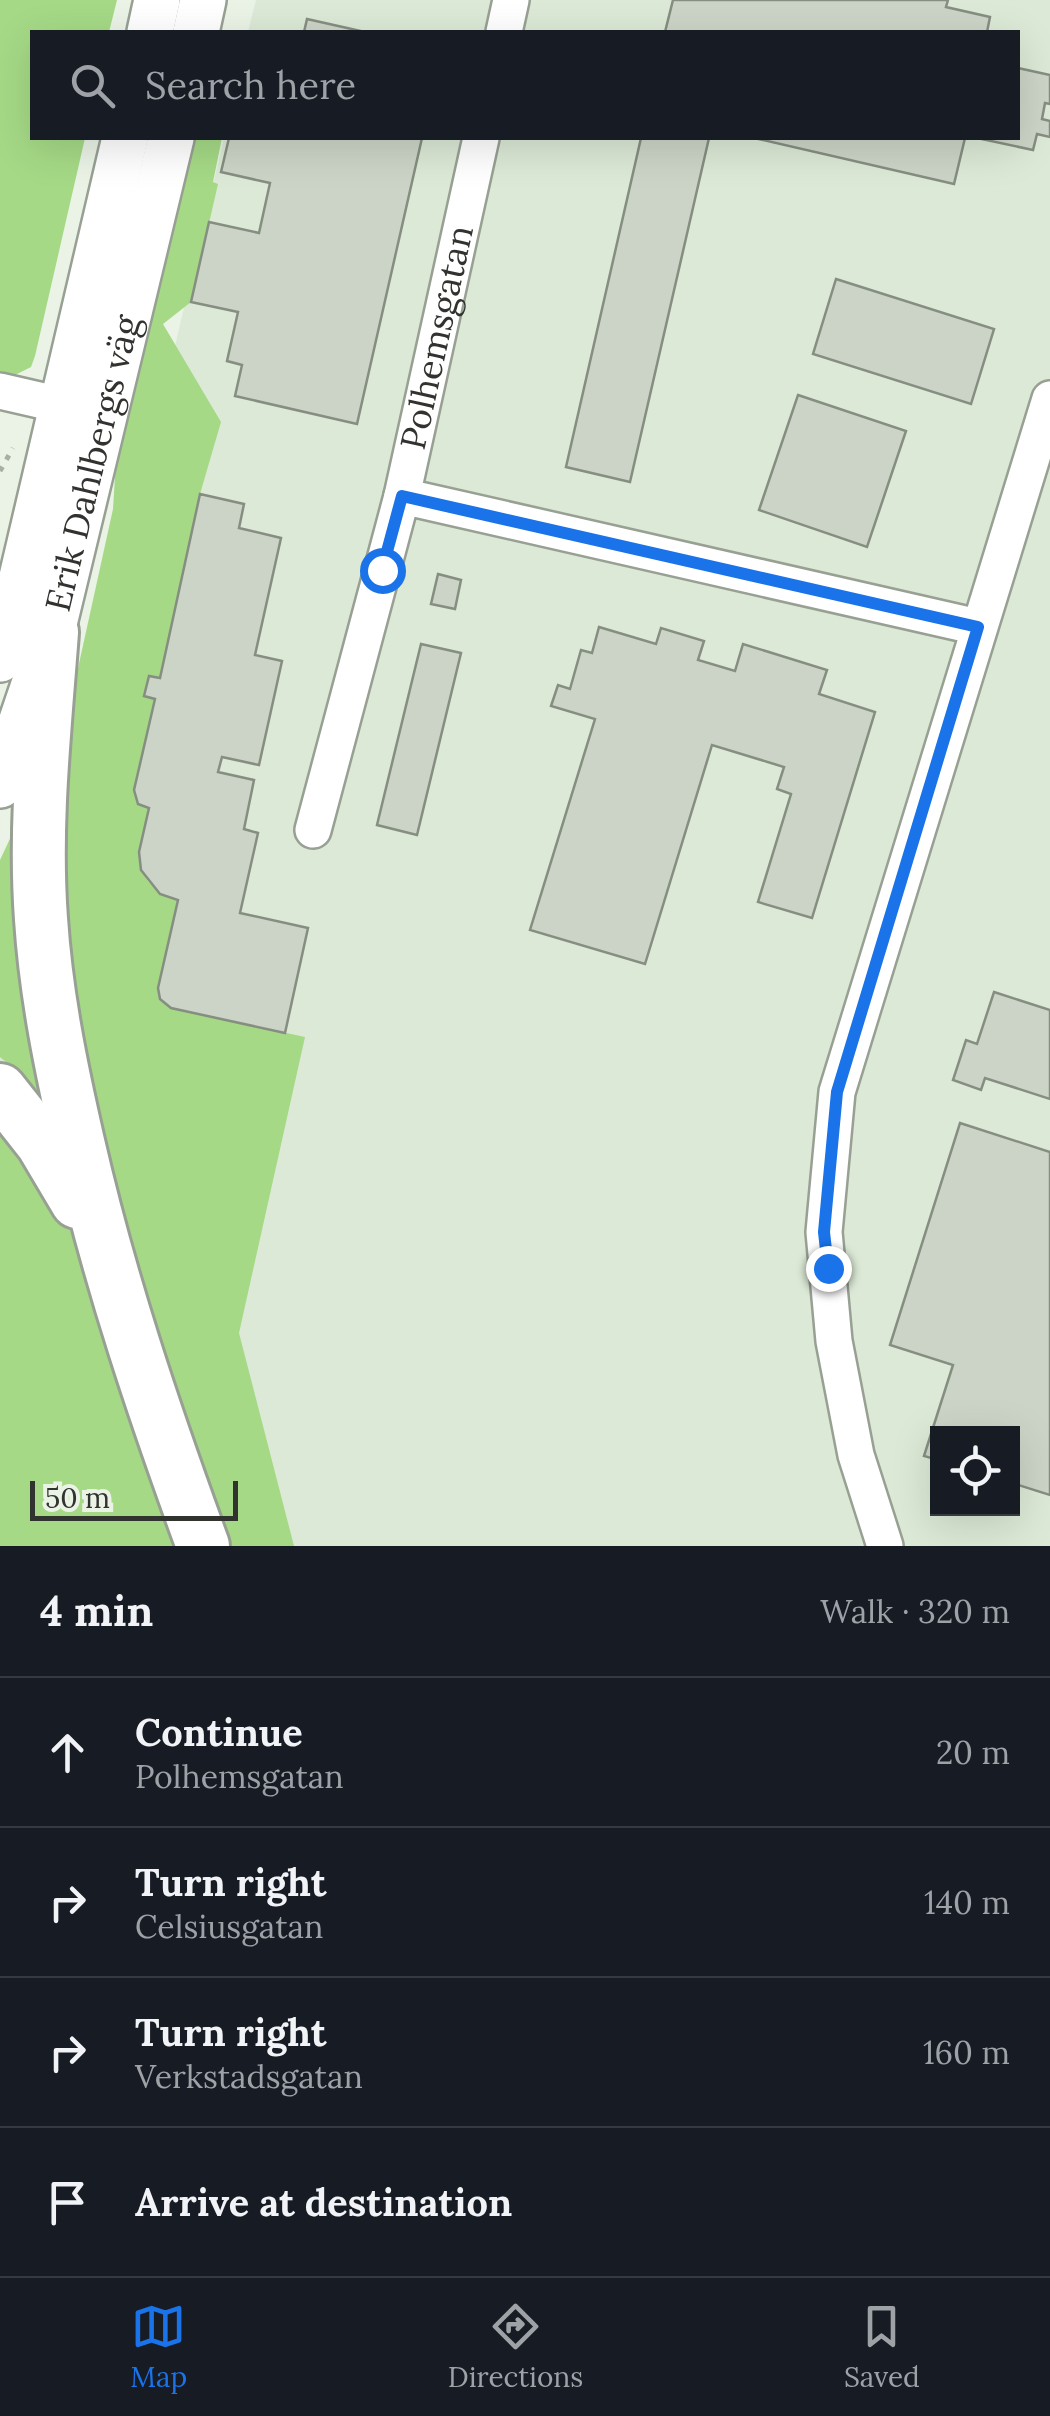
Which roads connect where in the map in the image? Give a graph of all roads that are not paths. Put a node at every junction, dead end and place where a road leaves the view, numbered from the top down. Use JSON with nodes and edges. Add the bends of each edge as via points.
{"nodes":[{"id":1,"x":157,"y":0,"type":"edge"},
{"id":2,"x":203,"y":0,"type":"edge"},
{"id":3,"x":512,"y":0,"type":"edge"},
{"id":4,"x":150,"y":30,"type":"edge"},
{"id":5,"x":196,"y":30,"type":"edge"},
{"id":6,"x":504,"y":30,"type":"edge"},
{"id":7,"x":125,"y":140,"type":"edge"},
{"id":8,"x":171,"y":140,"type":"edge"},
{"id":9,"x":481,"y":140,"type":"edge"},
{"id":10,"x":0,"y":391,"type":"edge"},
{"id":11,"x":1050,"y":399,"type":"edge"},
{"id":12,"x":62,"y":406,"type":"junction"},
{"id":13,"x":106,"y":415,"type":"junction"},
{"id":14,"x":402,"y":496,"type":"junction"},
{"id":15,"x":978,"y":627,"type":"junction"},
{"id":16,"x":52,"y":632,"type":"junction"},
{"id":17,"x":0,"y":660,"type":"edge"},
{"id":18,"x":0,"y":785,"type":"edge"},
{"id":19,"x":313,"y":830,"type":"dead end"},
{"id":20,"x":0,"y":1090,"type":"edge"},
{"id":21,"x":101,"y":1242,"type":"junction"},
{"id":22,"x":204,"y":1546,"type":"edge"},
{"id":23,"x":884,"y":1546,"type":"edge"}],
"edges":[{"from":1,"to":4,"type":"main road"},
{"from":2,"to":5,"type":"main road"},
{"from":3,"to":6,"type":"street"},
{"from":7,"to":12,"type":"main road","name":"Erik Dahlbergs väg"},
{"from":8,"to":13,"type":"main road","name":"Erik Dahlbergs väg"},
{"from":9,"to":14,"type":"street","name":"Polhemsgatan"},
{"from":10,"to":12,"type":"street"},
{"from":11,"to":15,"type":"street"},
{"from":12,"to":13,"type":"street"},
{"from":12,"to":17,"type":"main road","name":"Erik Dahlbergs väg"},
{"from":13,"to":16,"type":"main road","name":"Erik Dahlbergs väg"},
{"from":14,"to":15,"type":"street"},
{"from":14,"to":19,"type":"street","name":"Polhemsgatan"},
{"from":15,"to":23,"type":"street","via":[[837,1092],[824,1232],[834,1341],[856,1455]]},
{"from":16,"to":18,"type":"main road","name":"Erik Dahlbergs väg"},
{"from":16,"to":21,"type":"highway","via":[[40,916],[58,1055]]},
{"from":20,"to":21,"type":"highway","via":[[42,1143]]},
{"from":21,"to":22,"type":"highway"}]}
